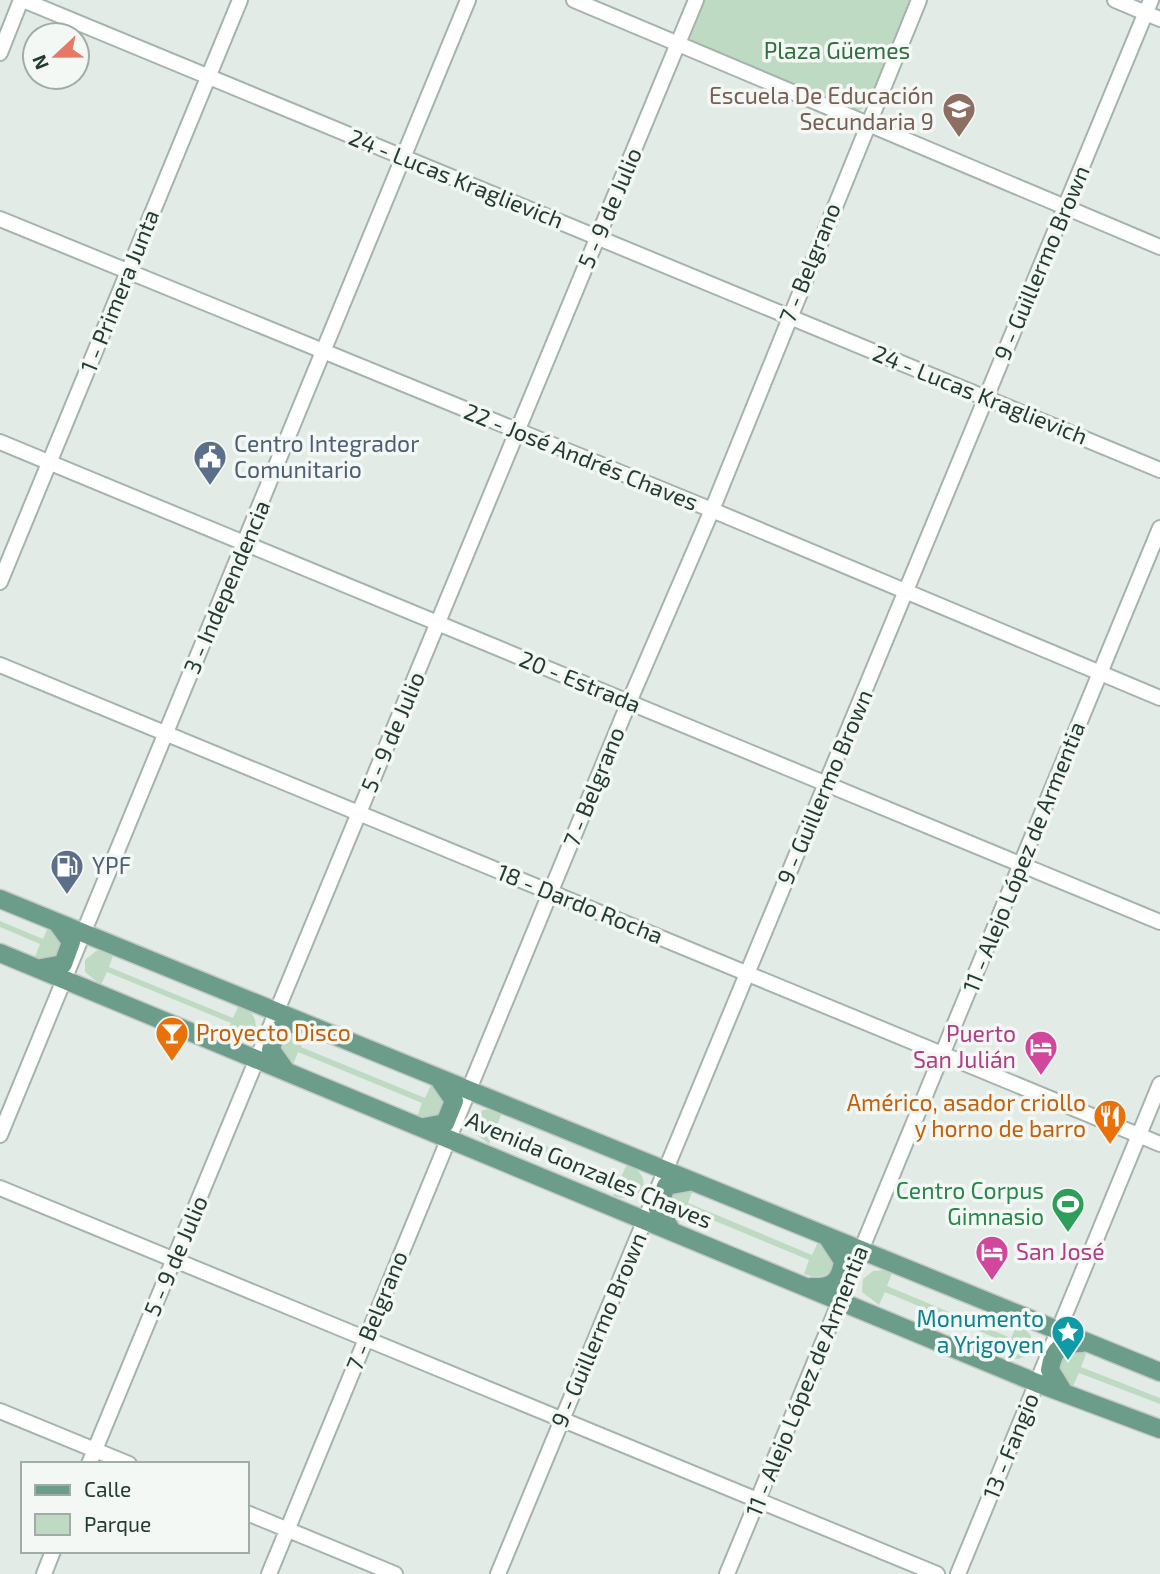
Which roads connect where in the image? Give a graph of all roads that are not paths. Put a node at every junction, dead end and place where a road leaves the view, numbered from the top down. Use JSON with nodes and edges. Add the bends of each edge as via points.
{"nodes":[{"id":1,"x":22,"y":0,"type":"edge"},
{"id":2,"x":240,"y":0,"type":"edge"},
{"id":3,"x":468,"y":0,"type":"edge"},
{"id":4,"x":574,"y":0,"type":"edge"},
{"id":5,"x":696,"y":0,"type":"edge"},
{"id":6,"x":919,"y":0,"type":"edge"},
{"id":7,"x":1115,"y":0,"type":"edge"},
{"id":8,"x":1149,"y":6,"type":"edge"},
{"id":9,"x":1160,"y":19,"type":"edge"},
{"id":10,"x":679,"y":43,"type":"junction"},
{"id":11,"x":0,"y":53,"type":"edge"},
{"id":12,"x":209,"y":77,"type":"junction"},
{"id":13,"x":867,"y":126,"type":"junction"},
{"id":14,"x":405,"y":158,"type":"junction"},
{"id":15,"x":1065,"y":208,"type":"junction"},
{"id":16,"x":0,"y":219,"type":"edge"},
{"id":17,"x":598,"y":237,"type":"junction"},
{"id":18,"x":1160,"y":247,"type":"edge"},
{"id":19,"x":128,"y":272,"type":"junction"},
{"id":20,"x":788,"y":316,"type":"junction"},
{"id":21,"x":324,"y":353,"type":"junction"},
{"id":22,"x":986,"y":398,"type":"junction"},
{"id":23,"x":517,"y":432,"type":"junction"},
{"id":24,"x":0,"y":442,"type":"edge"},
{"id":25,"x":49,"y":462,"type":"junction"},
{"id":26,"x":1160,"y":470,"type":"edge"},
{"id":27,"x":712,"y":510,"type":"junction"},
{"id":28,"x":1160,"y":528,"type":"edge"},
{"id":29,"x":245,"y":543,"type":"junction"},
{"id":30,"x":0,"y":582,"type":"edge"},
{"id":31,"x":905,"y":593,"type":"junction"},
{"id":32,"x":438,"y":623,"type":"junction"},
{"id":33,"x":0,"y":665,"type":"edge"},
{"id":34,"x":1100,"y":673,"type":"junction"},
{"id":35,"x":1160,"y":698,"type":"edge"},
{"id":36,"x":629,"y":702,"type":"junction"},
{"id":37,"x":166,"y":734,"type":"junction"},
{"id":38,"x":826,"y":783,"type":"junction"},
{"id":39,"x":359,"y":813,"type":"junction"},
{"id":40,"x":1021,"y":864,"type":"junction"},
{"id":41,"x":551,"y":892,"type":"junction"},
{"id":42,"x":0,"y":899,"type":"edge"},
{"id":43,"x":1160,"y":922,"type":"edge"},
{"id":44,"x":57,"y":923,"type":"junction"},
{"id":45,"x":83,"y":933,"type":"junction"},
{"id":46,"x":0,"y":953,"type":"edge"},
{"id":47,"x":38,"y":968,"type":"junction"},
{"id":48,"x":747,"y":974,"type":"junction"},
{"id":49,"x":65,"y":979,"type":"junction"},
{"id":50,"x":277,"y":1012,"type":"junction"},
{"id":51,"x":306,"y":1024,"type":"junction"},
{"id":52,"x":942,"y":1054,"type":"junction"},
{"id":53,"x":257,"y":1059,"type":"junction"},
{"id":54,"x":287,"y":1072,"type":"junction"},
{"id":55,"x":439,"y":1079,"type":"junction"},
{"id":56,"x":1160,"y":1084,"type":"edge"},
{"id":57,"x":468,"y":1091,"type":"junction"},
{"id":58,"x":421,"y":1127,"type":"junction"},
{"id":59,"x":0,"y":1135,"type":"edge"},
{"id":60,"x":1139,"y":1136,"type":"junction"},
{"id":61,"x":449,"y":1139,"type":"junction"},
{"id":62,"x":1160,"y":1144,"type":"edge"},
{"id":63,"x":665,"y":1171,"type":"junction"},
{"id":64,"x":692,"y":1182,"type":"junction"},
{"id":65,"x":0,"y":1188,"type":"edge"},
{"id":66,"x":645,"y":1220,"type":"junction"},
{"id":67,"x":672,"y":1231,"type":"junction"},
{"id":68,"x":828,"y":1238,"type":"junction"},
{"id":69,"x":861,"y":1251,"type":"junction"},
{"id":70,"x":174,"y":1260,"type":"junction"},
{"id":71,"x":807,"y":1287,"type":"junction"},
{"id":72,"x":840,"y":1301,"type":"junction"},
{"id":73,"x":1059,"y":1332,"type":"junction"},
{"id":74,"x":366,"y":1340,"type":"junction"},
{"id":75,"x":1086,"y":1343,"type":"junction"},
{"id":76,"x":1160,"y":1372,"type":"edge"},
{"id":77,"x":1037,"y":1383,"type":"junction"},
{"id":78,"x":1064,"y":1393,"type":"junction"},
{"id":79,"x":0,"y":1410,"type":"edge"},
{"id":80,"x":562,"y":1419,"type":"junction"},
{"id":81,"x":1160,"y":1429,"type":"edge"},
{"id":82,"x":92,"y":1457,"type":"edge"},
{"id":83,"x":118,"y":1462,"type":"edge"},
{"id":84,"x":758,"y":1500,"type":"junction"},
{"id":85,"x":248,"y":1513,"type":"edge"},
{"id":86,"x":287,"y":1529,"type":"junction"},
{"id":87,"x":52,"y":1553,"type":"edge"},
{"id":88,"x":44,"y":1574,"type":"edge"},
{"id":89,"x":269,"y":1574,"type":"edge"},
{"id":90,"x":395,"y":1574,"type":"edge"},
{"id":91,"x":498,"y":1574,"type":"edge"},
{"id":92,"x":727,"y":1574,"type":"edge"},
{"id":93,"x":937,"y":1574,"type":"edge"},
{"id":94,"x":958,"y":1574,"type":"edge"}],
"edges":[{"from":1,"to":11,"type":"street"},
{"from":1,"to":12,"type":"street","name":"24 - Lucas Kraglievich"},
{"from":2,"to":12,"type":"street","name":"1 - Primera Junta"},
{"from":3,"to":14,"type":"street","name":"3 - Independencia"},
{"from":4,"to":10,"type":"street"},
{"from":5,"to":10,"type":"street","name":"5 - 9 de Julio"},
{"from":6,"to":13,"type":"street","name":"7 - Belgrano"},
{"from":7,"to":8,"type":"street"},
{"from":8,"to":9,"type":"street"},
{"from":8,"to":15,"type":"street","name":"9 - Guillermo Brown"},
{"from":10,"to":13,"type":"street"},
{"from":10,"to":17,"type":"street","name":"5 - 9 de Julio"},
{"from":12,"to":14,"type":"street","name":"24 - Lucas Kraglievich"},
{"from":12,"to":19,"type":"street","name":"1 - Primera Junta"},
{"from":13,"to":15,"type":"street"},
{"from":13,"to":20,"type":"street","name":"7 - Belgrano"},
{"from":14,"to":17,"type":"street","name":"24 - Lucas Kraglievich"},
{"from":14,"to":21,"type":"street","name":"3 - Independencia"},
{"from":15,"to":18,"type":"street"},
{"from":15,"to":22,"type":"street","name":"9 - Guillermo Brown"},
{"from":16,"to":19,"type":"street","name":"22 - José Andrés Chaves"},
{"from":17,"to":20,"type":"street","name":"24 - Lucas Kraglievich"},
{"from":17,"to":23,"type":"street","name":"5 - 9 de Julio"},
{"from":19,"to":21,"type":"street","name":"22 - José Andrés Chaves"},
{"from":19,"to":25,"type":"street","name":"1 - Primera Junta"},
{"from":20,"to":22,"type":"street","name":"24 - Lucas Kraglievich"},
{"from":20,"to":27,"type":"street","name":"7 - Belgrano"},
{"from":21,"to":23,"type":"street","name":"22 - José Andrés Chaves"},
{"from":21,"to":29,"type":"street","name":"3 - Independencia"},
{"from":22,"to":26,"type":"street","name":"24 - Lucas Kraglievich"},
{"from":22,"to":31,"type":"street","name":"9 - Guillermo Brown"},
{"from":23,"to":27,"type":"street","name":"22 - José Andrés Chaves"},
{"from":23,"to":32,"type":"street","name":"5 - 9 de Julio"},
{"from":24,"to":25,"type":"street","name":"20 - Estrada"},
{"from":25,"to":29,"type":"street","name":"20 - Estrada"},
{"from":25,"to":30,"type":"street","name":"1 - Primera Junta"},
{"from":27,"to":31,"type":"street","name":"22 - José Andrés Chaves"},
{"from":27,"to":36,"type":"street","name":"7 - Belgrano"},
{"from":28,"to":34,"type":"street","name":"11 - Alejo López de Armentia"},
{"from":29,"to":32,"type":"street","name":"20 - Estrada"},
{"from":29,"to":37,"type":"street","name":"3 - Independencia"},
{"from":31,"to":34,"type":"street","name":"22 - José Andrés Chaves"},
{"from":31,"to":38,"type":"street","name":"9 - Guillermo Brown"},
{"from":32,"to":36,"type":"street","name":"20 - Estrada"},
{"from":32,"to":39,"type":"street","name":"5 - 9 de Julio"},
{"from":33,"to":37,"type":"street","name":"18 - Dardo Rocha"},
{"from":34,"to":35,"type":"street","name":"22 - José Andrés Chaves"},
{"from":34,"to":40,"type":"street","name":"11 - Alejo López de Armentia"},
{"from":36,"to":38,"type":"street","name":"20 - Estrada"},
{"from":36,"to":41,"type":"street","name":"7 - Belgrano"},
{"from":37,"to":39,"type":"street","name":"18 - Dardo Rocha"},
{"from":37,"to":45,"type":"street","name":"3 - Independencia"},
{"from":38,"to":40,"type":"street","name":"20 - Estrada"},
{"from":38,"to":48,"type":"street","name":"9 - Guillermo Brown"},
{"from":39,"to":41,"type":"street","name":"18 - Dardo Rocha"},
{"from":39,"to":50,"type":"street","name":"5 - 9 de Julio"},
{"from":40,"to":43,"type":"street","name":"20 - Estrada"},
{"from":40,"to":52,"type":"street","name":"11 - Alejo López de Armentia"},
{"from":41,"to":48,"type":"street","name":"18 - Dardo Rocha"},
{"from":41,"to":57,"type":"street","name":"7 - Belgrano"},
{"from":42,"to":44,"type":"main road","name":"Avenida Gonzales Chaves"},
{"from":44,"to":45,"type":"main road","name":"Avenida Gonzales Chaves"},
{"from":44,"to":47,"type":"main road","via":[[71,942],[70,952],[63,964]]},
{"from":45,"to":49,"type":"street","name":"3 - Independencia"},
{"from":45,"to":50,"type":"main road","name":"Avenida Gonzales Chaves"},
{"from":46,"to":47,"type":"main road","name":"Avenida Gonzales Chaves"},
{"from":47,"to":49,"type":"main road","name":"Avenida Gonzales Chaves"},
{"from":48,"to":52,"type":"street","name":"18 - Dardo Rocha"},
{"from":48,"to":63,"type":"street","name":"9 - Guillermo Brown"},
{"from":49,"to":53,"type":"main road","name":"Avenida Gonzales Chaves"},
{"from":49,"to":59,"type":"street","name":"3 - Independencia"},
{"from":50,"to":51,"type":"main road","name":"Avenida Gonzales Chaves"},
{"from":50,"to":53,"type":"street","name":"5 - 9 de Julio"},
{"from":51,"to":54,"type":"main road","via":[[280,1027],[273,1038],[271,1050]]},
{"from":51,"to":55,"type":"main road","name":"Avenida Gonzales Chaves"},
{"from":52,"to":60,"type":"street","name":"18 - Dardo Rocha"},
{"from":52,"to":69,"type":"street","name":"11 - Alejo López de Armentia"},
{"from":53,"to":54,"type":"main road","name":"Avenida Gonzales Chaves"},
{"from":53,"to":70,"type":"street","name":"5 - 9 de Julio"},
{"from":54,"to":58,"type":"main road","name":"Avenida Gonzales Chaves"},
{"from":55,"to":57,"type":"main road","name":"Avenida Gonzales Chaves"},
{"from":55,"to":58,"type":"main road","via":[[454,1101],[452,1111],[445,1123]]},
{"from":56,"to":60,"type":"street","name":"13 - Fangio"},
{"from":57,"to":61,"type":"street","name":"7 - Belgrano"},
{"from":57,"to":63,"type":"main road","name":"Avenida Gonzales Chaves"},
{"from":58,"to":61,"type":"main road","name":"Avenida Gonzales Chaves"},
{"from":60,"to":62,"type":"street","name":"18 - Dardo Rocha"},
{"from":60,"to":73,"type":"street","name":"13 - Fangio"},
{"from":61,"to":66,"type":"main road","name":"Avenida Gonzales Chaves"},
{"from":61,"to":74,"type":"street","name":"7 - Belgrano"},
{"from":63,"to":64,"type":"main road","name":"Avenida Gonzales Chaves"},
{"from":63,"to":66,"type":"street","name":"9 - Guillermo Brown"},
{"from":64,"to":67,"type":"main road","via":[[666,1186],[660,1197],[658,1209]]},
{"from":64,"to":68,"type":"main road","name":"Avenida Gonzales Chaves"},
{"from":65,"to":70,"type":"street"},
{"from":66,"to":67,"type":"main road","name":"Avenida Gonzales Chaves"},
{"from":66,"to":80,"type":"street","name":"9 - Guillermo Brown"},
{"from":67,"to":71,"type":"main road","name":"Avenida Gonzales Chaves"},
{"from":68,"to":69,"type":"main road","name":"Avenida Gonzales Chaves"},
{"from":68,"to":71,"type":"main road","via":[[843,1261],[841,1272],[835,1283],[824,1288]]},
{"from":69,"to":72,"type":"street","name":"11 - Alejo López de Armentia"},
{"from":69,"to":73,"type":"main road","name":"Avenida Gonzales Chaves"},
{"from":70,"to":74,"type":"street"},
{"from":70,"to":82,"type":"street","name":"5 - 9 de Julio"},
{"from":71,"to":72,"type":"main road","name":"Avenida Gonzales Chaves"},
{"from":72,"to":77,"type":"main road","name":"Avenida Gonzales Chaves"},
{"from":72,"to":84,"type":"street","name":"11 - Alejo López de Armentia"},
{"from":73,"to":75,"type":"main road","name":"Avenida Gonzales Chaves"},
{"from":73,"to":77,"type":"street","name":"13 - Fangio"},
{"from":74,"to":80,"type":"street"},
{"from":74,"to":86,"type":"street","name":"7 - Belgrano"},
{"from":75,"to":76,"type":"main road","name":"Avenida Gonzales Chaves"},
{"from":75,"to":78,"type":"main road","via":[[1058,1348],[1052,1359],[1050,1370]]},
{"from":77,"to":78,"type":"main road","name":"Avenida Gonzales Chaves"},
{"from":77,"to":94,"type":"street","name":"13 - Fangio"},
{"from":78,"to":81,"type":"main road","name":"Avenida Gonzales Chaves"},
{"from":79,"to":82,"type":"street"},
{"from":80,"to":84,"type":"street"},
{"from":80,"to":91,"type":"street","name":"9 - Guillermo Brown"},
{"from":82,"to":83,"type":"street"},
{"from":84,"to":92,"type":"street","name":"11 - Alejo López de Armentia"},
{"from":84,"to":93,"type":"street"},
{"from":85,"to":86,"type":"street"},
{"from":86,"to":89,"type":"street","name":"7 - Belgrano"},
{"from":86,"to":90,"type":"street"},
{"from":87,"to":88,"type":"street"}]}
